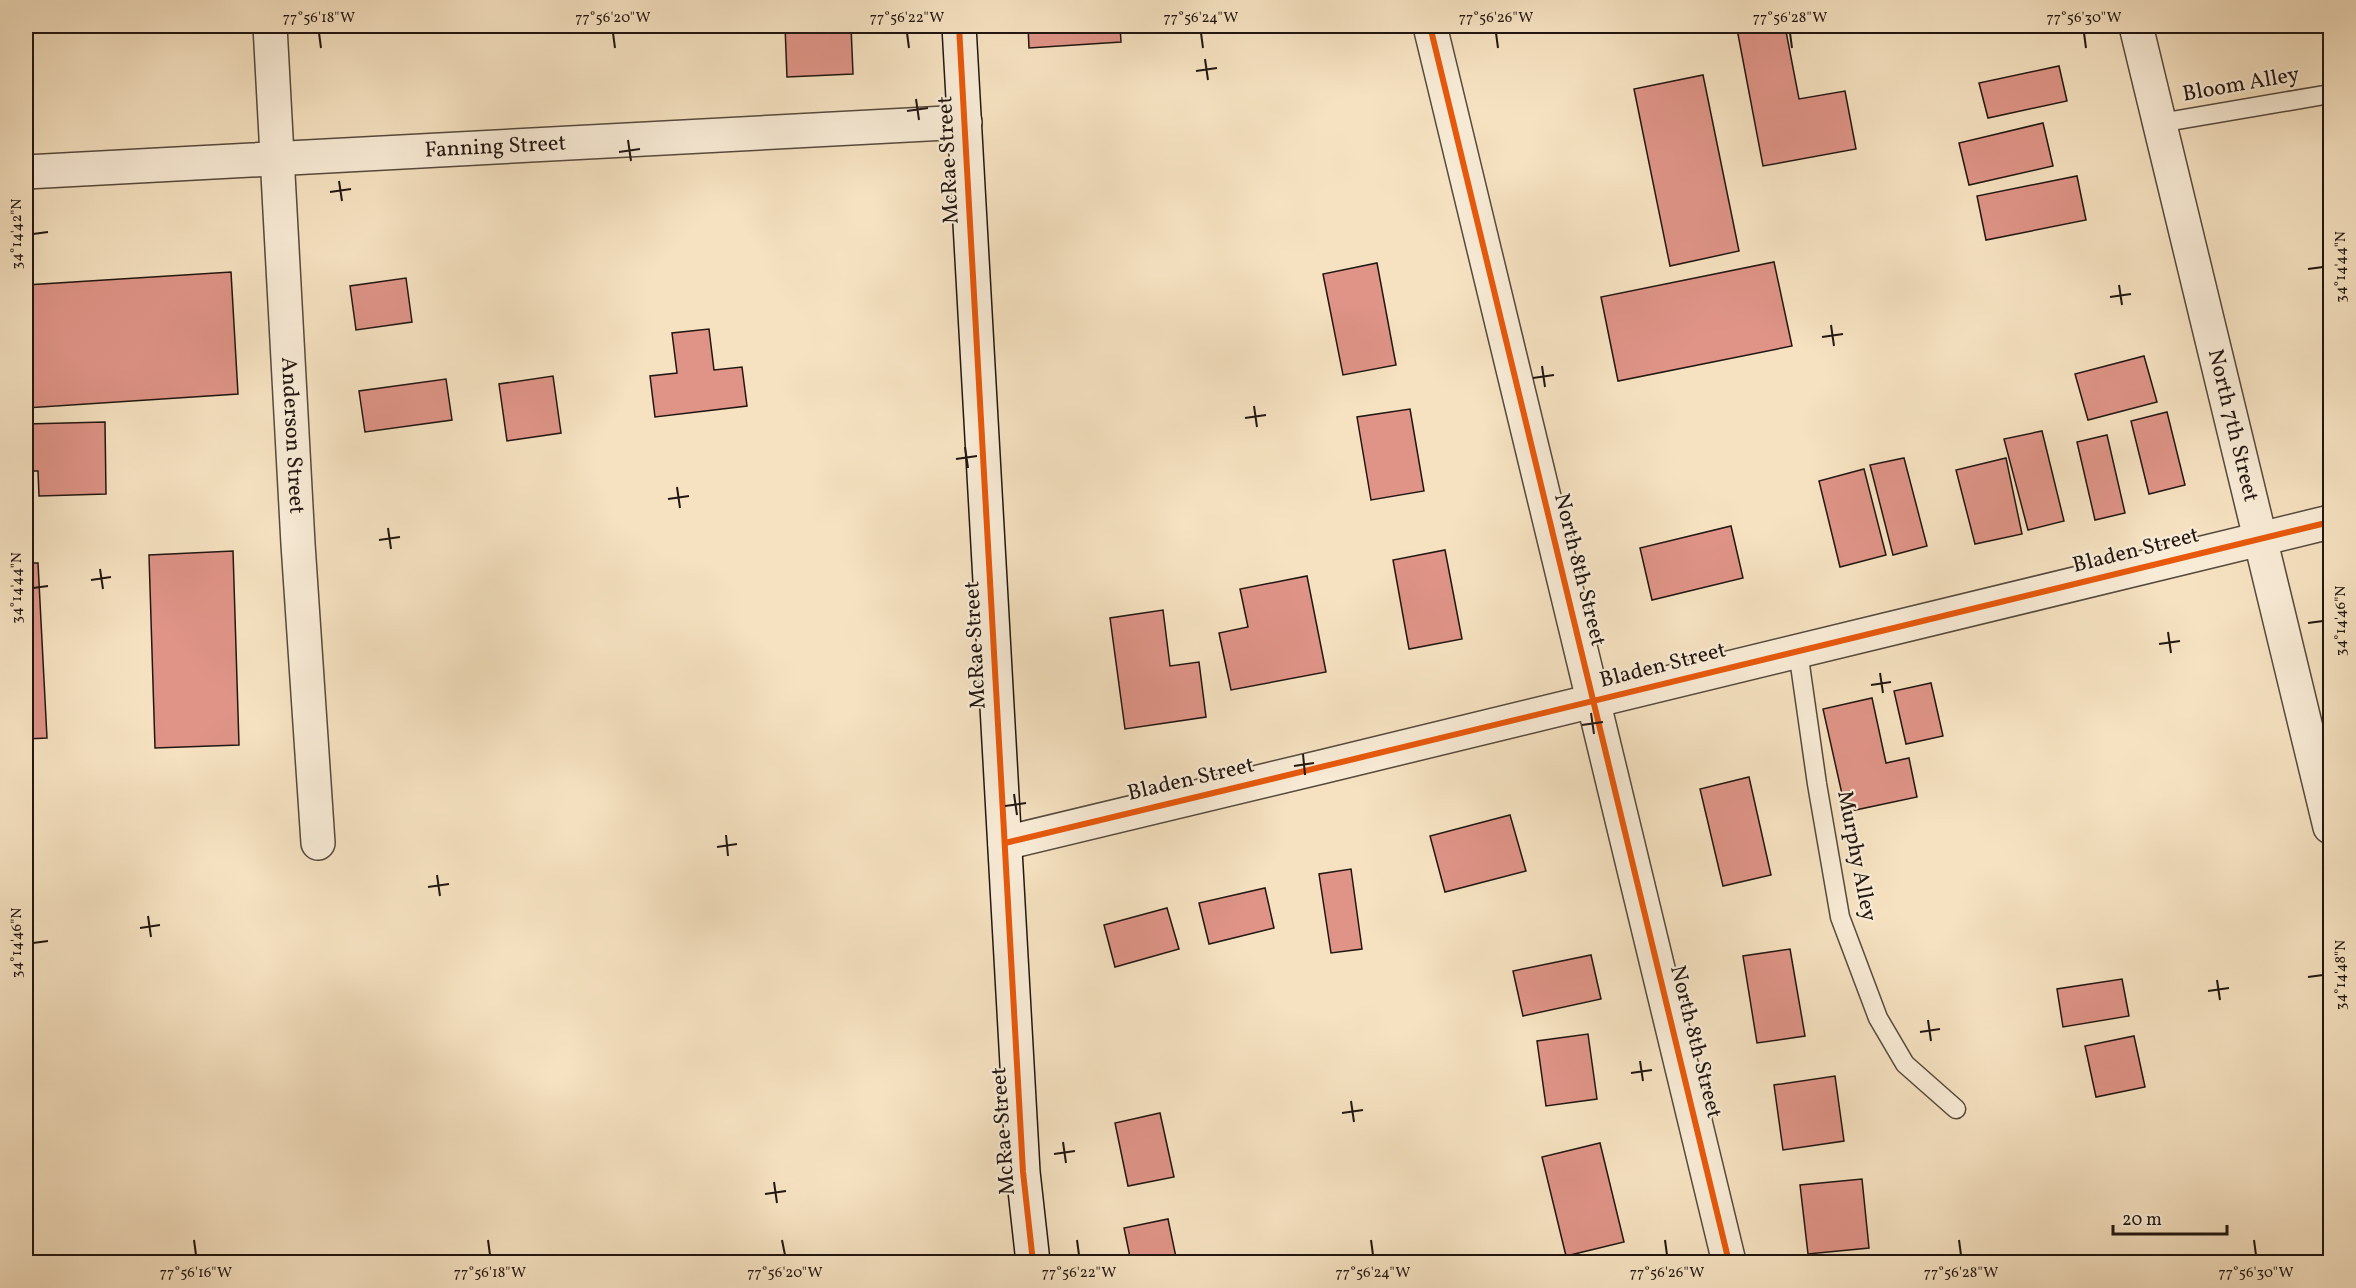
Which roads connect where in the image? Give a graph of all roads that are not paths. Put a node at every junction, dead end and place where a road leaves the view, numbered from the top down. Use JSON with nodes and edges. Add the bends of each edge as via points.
{"nodes":[{"id":1,"x":270,"y":26,"type":"edge"},
{"id":2,"x":960,"y":26,"type":"edge"},
{"id":3,"x":1430,"y":26,"type":"edge"},
{"id":4,"x":2136,"y":26,"type":"edge"},
{"id":5,"x":2331,"y":93,"type":"edge"},
{"id":6,"x":965,"y":122,"type":"junction"},
{"id":7,"x":2160,"y":123,"type":"junction"},
{"id":8,"x":277,"y":159,"type":"junction"},
{"id":9,"x":26,"y":172,"type":"edge"},
{"id":10,"x":2331,"y":522,"type":"edge"},
{"id":11,"x":2262,"y":539,"type":"junction"},
{"id":12,"x":1798,"y":651,"type":"junction"},
{"id":13,"x":1594,"y":702,"type":"junction"},
{"id":14,"x":2331,"y":827,"type":"edge"},
{"id":15,"x":318,"y":843,"type":"dead end"},
{"id":16,"x":1005,"y":843,"type":"junction"},
{"id":17,"x":1956,"y":1109,"type":"dead end"},
{"id":18,"x":1033,"y":1263,"type":"edge"},
{"id":19,"x":1730,"y":1263,"type":"edge"}],
"edges":[{"from":1,"to":8,"type":"street","name":"Anderson Street"},
{"from":2,"to":6,"type":"street","name":"McRae Street"},
{"from":3,"to":13,"type":"street","name":"North 8th Street"},
{"from":4,"to":7,"type":"street","name":"North 7th Street"},
{"from":5,"to":7,"type":"lane","name":"Bloom Alley"},
{"from":6,"to":8,"type":"street","name":"Fanning Street"},
{"from":6,"to":16,"type":"street","name":"McRae Street"},
{"from":7,"to":11,"type":"street","name":"North 7th Street"},
{"from":8,"to":9,"type":"street","name":"Fanning Street"},
{"from":8,"to":15,"type":"street","name":"Anderson Street"},
{"from":10,"to":11,"type":"street","name":"Bladen Street"},
{"from":11,"to":12,"type":"street","name":"Bladen Street"},
{"from":11,"to":14,"type":"street","name":"North 7th Street"},
{"from":12,"to":13,"type":"street","name":"Bladen Street"},
{"from":12,"to":17,"type":"lane","name":"Murphy Alley","via":[[1840,917],[1878,1018],[1905,1064]]},
{"from":13,"to":16,"type":"street","name":"Bladen Street"},
{"from":13,"to":19,"type":"street","name":"North 8th Street"},
{"from":16,"to":18,"type":"street","name":"McRae Street","via":[[1023,1172]]}]}
